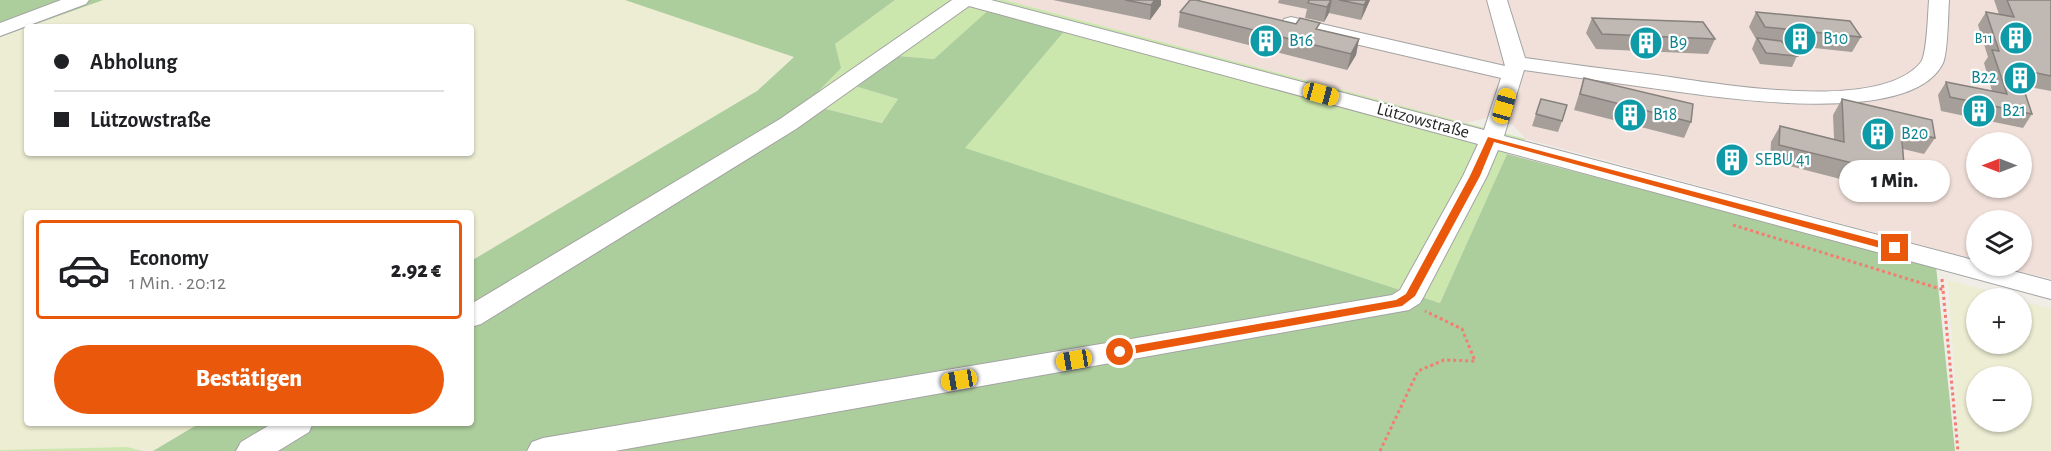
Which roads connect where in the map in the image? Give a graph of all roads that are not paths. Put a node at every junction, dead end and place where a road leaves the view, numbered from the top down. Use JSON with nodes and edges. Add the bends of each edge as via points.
{"nodes":[{"id":1,"x":79,"y":0,"type":"edge"},
{"id":2,"x":967,"y":0,"type":"edge"},
{"id":3,"x":1497,"y":0,"type":"edge"},
{"id":4,"x":1939,"y":0,"type":"edge"},
{"id":5,"x":1271,"y":19,"type":"edge"},
{"id":6,"x":0,"y":30,"type":"edge"},
{"id":7,"x":1514,"y":68,"type":"junction"},
{"id":8,"x":1492,"y":139,"type":"junction"},
{"id":9,"x":2051,"y":290,"type":"edge"},
{"id":10,"x":474,"y":315,"type":"edge"},
{"id":11,"x":293,"y":426,"type":"edge"},
{"id":12,"x":252,"y":451,"type":"edge"},
{"id":13,"x":543,"y":451,"type":"edge"}],
"edges":[{"from":1,"to":6,"type":"street"},
{"from":2,"to":8,"type":"street","name":"Lützowstraße"},
{"from":2,"to":10,"type":"street","via":[[788,124]]},
{"from":3,"to":7,"type":"street"},
{"from":4,"to":7,"type":"street","via":[[1933,62],[1917,78],[1894,88],[1855,96],[1790,98]]},
{"from":5,"to":7,"type":"street"},
{"from":7,"to":8,"type":"street"},
{"from":8,"to":9,"type":"street","name":"Lützowstraße"},
{"from":8,"to":13,"type":"street","via":[[1410,296],[1399,303]]},
{"from":11,"to":12,"type":"street"}]}
